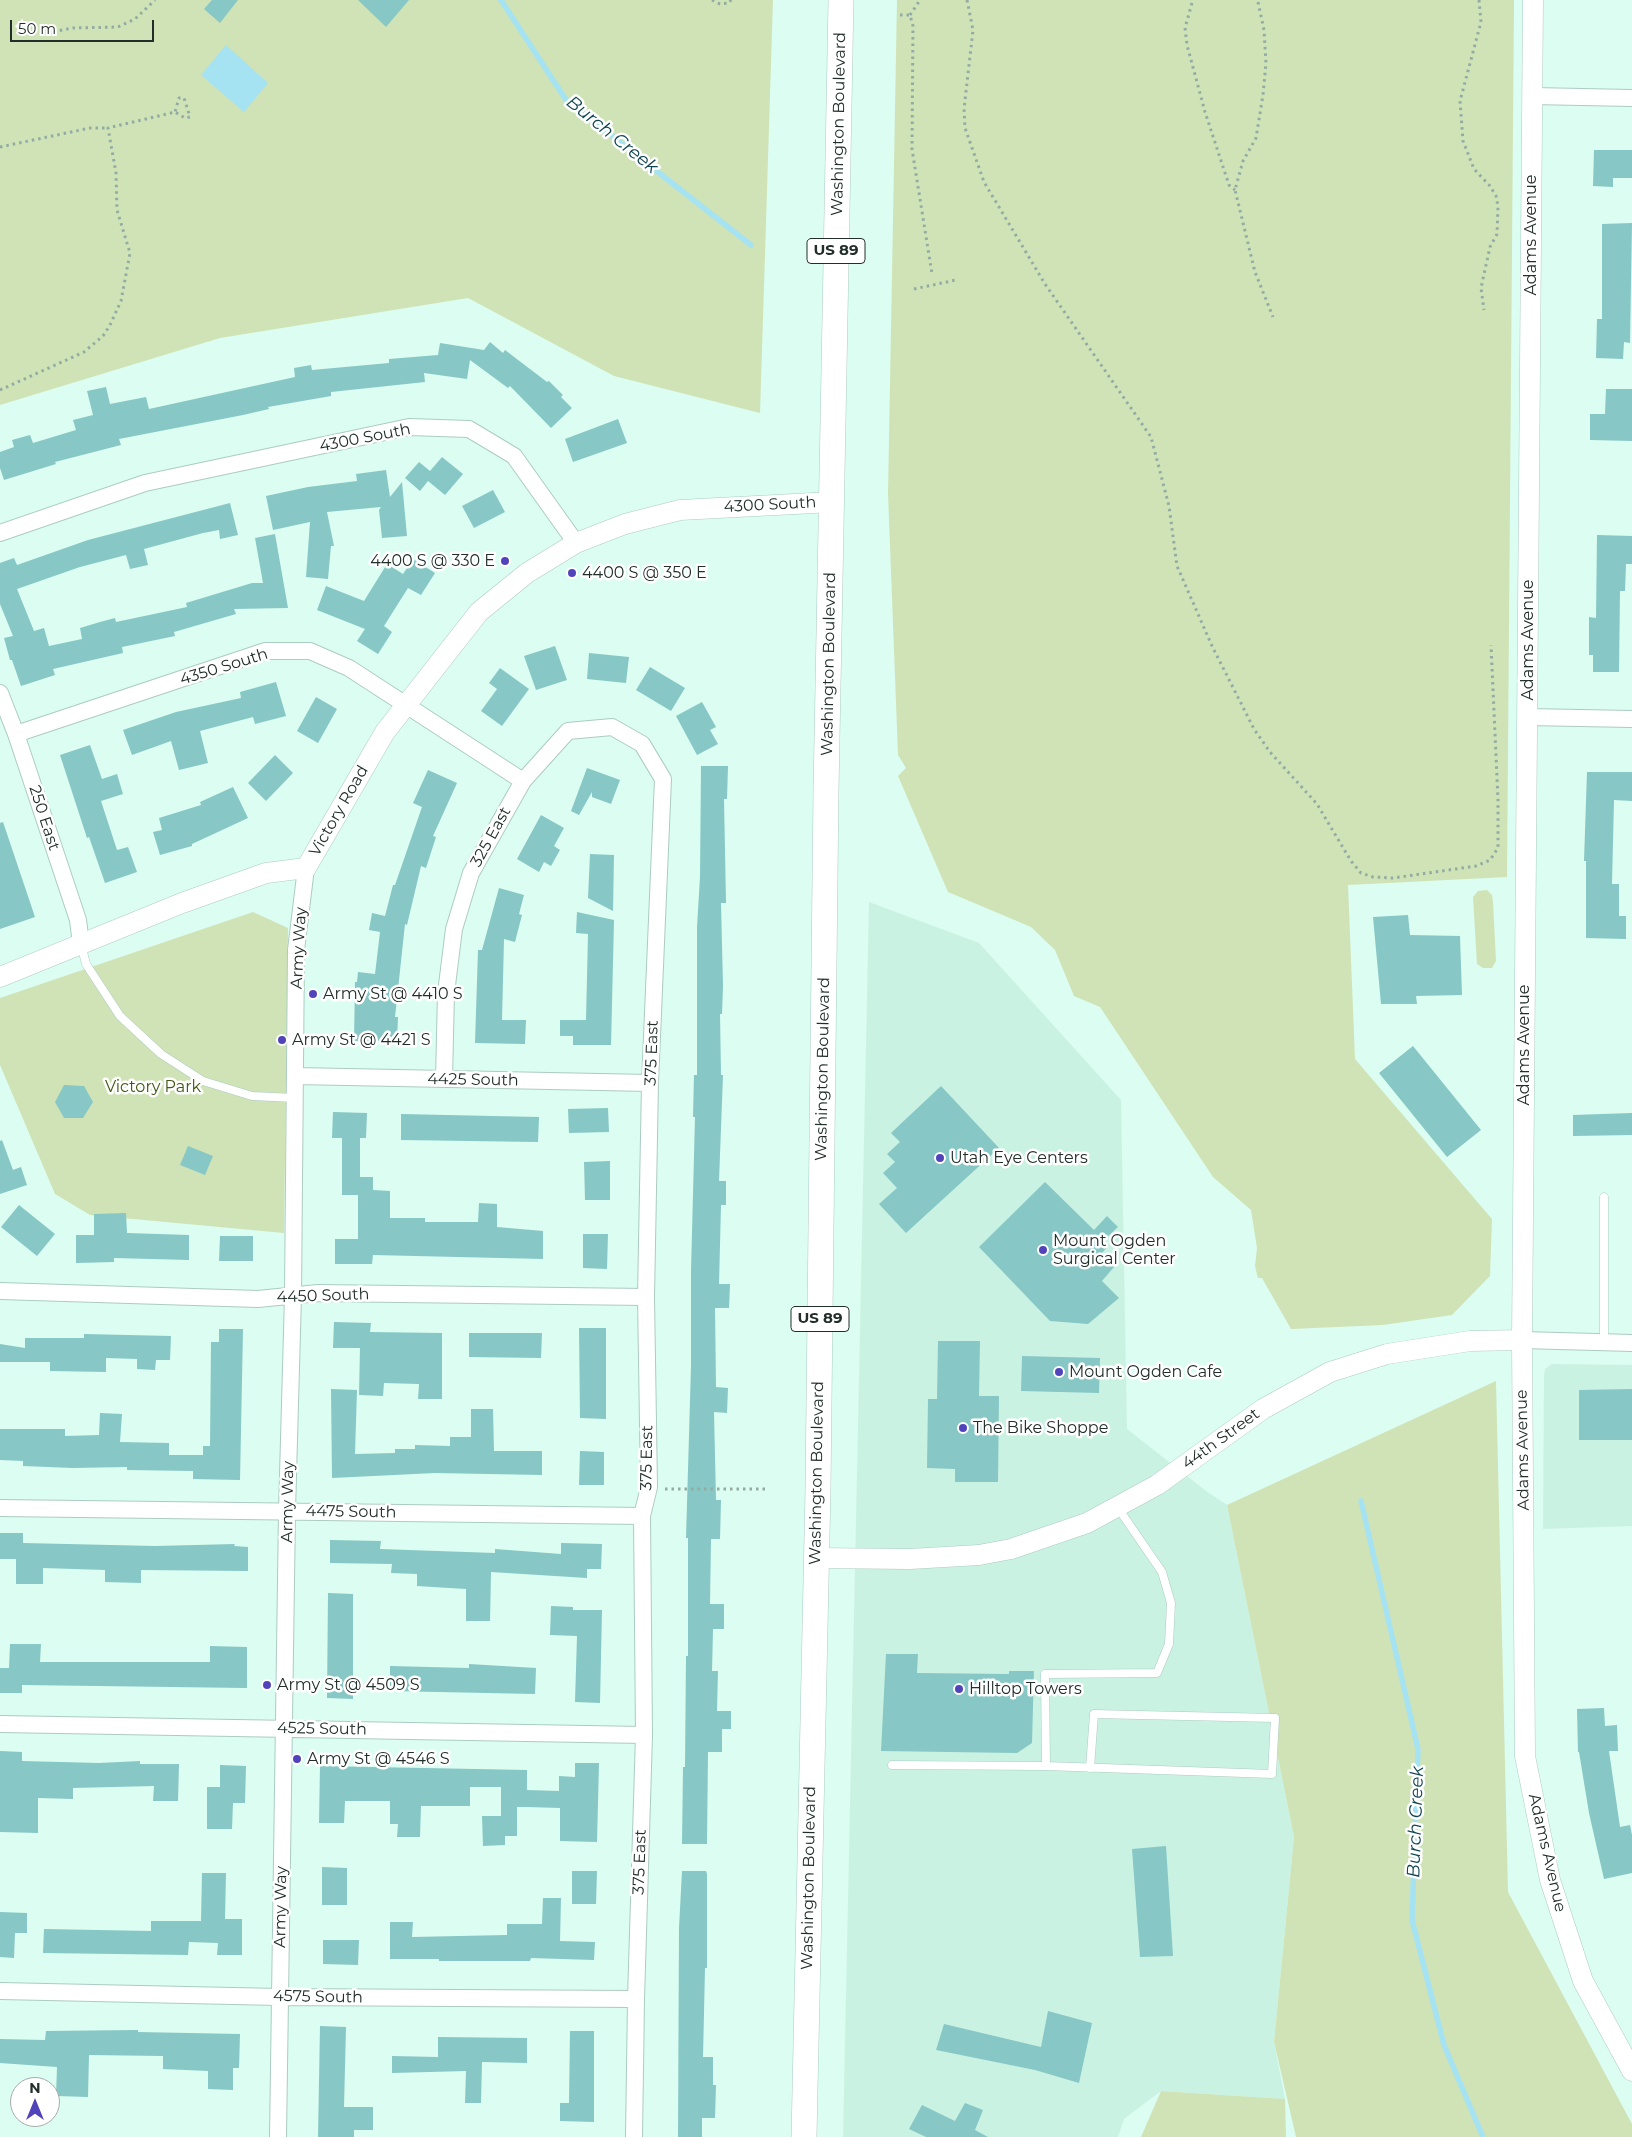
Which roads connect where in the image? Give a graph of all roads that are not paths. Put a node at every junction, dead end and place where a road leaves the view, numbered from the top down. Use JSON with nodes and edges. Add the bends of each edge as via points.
{"nodes":[{"id":1,"x":841,"y":0,"type":"edge"},
{"id":2,"x":1533,"y":0,"type":"edge"},
{"id":3,"x":1532,"y":96,"type":"junction"},
{"id":4,"x":1632,"y":98,"type":"edge"},
{"id":5,"x":833,"y":502,"type":"junction"},
{"id":6,"x":0,"y":533,"type":"edge"},
{"id":7,"x":576,"y":543,"type":"junction"},
{"id":8,"x":0,"y":693,"type":"edge"},
{"id":9,"x":407,"y":707,"type":"junction"},
{"id":10,"x":1527,"y":718,"type":"junction"},
{"id":11,"x":1632,"y":720,"type":"edge"},
{"id":12,"x":16,"y":734,"type":"junction"},
{"id":13,"x":663,"y":779,"type":"joint"},
{"id":14,"x":522,"y":781,"type":"junction"},
{"id":15,"x":306,"y":868,"type":"junction"},
{"id":16,"x":82,"y":944,"type":"junction"},
{"id":17,"x":0,"y":977,"type":"edge"},
{"id":18,"x":296,"y":1076,"type":"junction"},
{"id":19,"x":444,"y":1079,"type":"junction"},
{"id":20,"x":650,"y":1083,"type":"junction"},
{"id":21,"x":296,"y":1098,"type":"junction"},
{"id":22,"x":1604,"y":1196,"type":"dead end"},
{"id":23,"x":0,"y":1291,"type":"edge"},
{"id":24,"x":293,"y":1296,"type":"junction"},
{"id":25,"x":646,"y":1297,"type":"junction"},
{"id":26,"x":1522,"y":1340,"type":"junction"},
{"id":27,"x":1604,"y":1343,"type":"junction"},
{"id":28,"x":1632,"y":1344,"type":"edge"},
{"id":29,"x":1117,"y":1507,"type":"junction"},
{"id":30,"x":0,"y":1508,"type":"edge"},
{"id":31,"x":287,"y":1511,"type":"junction"},
{"id":32,"x":642,"y":1516,"type":"junction"},
{"id":33,"x":816,"y":1558,"type":"junction"},
{"id":34,"x":0,"y":1724,"type":"edge"},
{"id":35,"x":285,"y":1729,"type":"junction"},
{"id":36,"x":644,"y":1735,"type":"junction"},
{"id":37,"x":892,"y":1765,"type":"dead end"},
{"id":38,"x":1046,"y":1766,"type":"junction"},
{"id":39,"x":1090,"y":1768,"type":"junction"},
{"id":40,"x":0,"y":1991,"type":"edge"},
{"id":41,"x":279,"y":1997,"type":"junction"},
{"id":42,"x":636,"y":1999,"type":"junction"},
{"id":43,"x":1632,"y":2071,"type":"edge"},
{"id":44,"x":278,"y":2137,"type":"edge"},
{"id":45,"x":634,"y":2137,"type":"edge"},
{"id":46,"x":804,"y":2137,"type":"edge"}],
"edges":[{"from":1,"to":5,"type":"main road","name":"Washington Boulevard","number":"US 89"},
{"from":2,"to":3,"type":"street","name":"Adams Avenue"},
{"from":3,"to":4,"type":"street"},
{"from":3,"to":10,"type":"street","name":"Adams Avenue"},
{"from":5,"to":7,"type":"street","name":"4300 South","via":[[680,510],[626,524]]},
{"from":5,"to":33,"type":"main road","name":"Washington Boulevard","number":"US 89"},
{"from":6,"to":7,"type":"street","name":"4300 South","via":[[145,483],[409,427],[469,429],[514,456]]},
{"from":7,"to":9,"type":"street","name":"Victory Road","via":[[527,573],[479,612]]},
{"from":8,"to":12,"type":"street","name":"250 East"},
{"from":9,"to":12,"type":"street","name":"4350 South","via":[[349,668],[310,651],[265,651]]},
{"from":9,"to":14,"type":"street","name":"4350 South"},
{"from":9,"to":15,"type":"street","name":"Victory Road","via":[[386,732]]},
{"from":10,"to":11,"type":"street"},
{"from":10,"to":26,"type":"street","name":"Adams Avenue"},
{"from":12,"to":16,"type":"street","name":"250 East","via":[[78,920]]},
{"from":13,"to":14,"type":"street","name":"325 East","via":[[642,744],[612,727],[568,732]]},
{"from":13,"to":20,"type":"street","name":"375 East"},
{"from":14,"to":19,"type":"street","name":"325 East","via":[[471,873],[454,929],[446,993]]},
{"from":15,"to":16,"type":"street","name":"Victory Road","via":[[266,873]]},
{"from":15,"to":18,"type":"street","name":"Army Way","via":[[296,950]]},
{"from":16,"to":17,"type":"street","name":"Victory Road"},
{"from":16,"to":21,"type":"lane","via":[[86,964],[120,1016],[161,1054],[203,1081],[252,1096]]},
{"from":18,"to":19,"type":"street","name":"4425 South"},
{"from":18,"to":21,"type":"street","name":"Army Way"},
{"from":19,"to":20,"type":"street","name":"4425 South"},
{"from":20,"to":25,"type":"street","name":"375 East"},
{"from":21,"to":24,"type":"street","name":"Army Way"},
{"from":22,"to":27,"type":"lane"},
{"from":23,"to":24,"type":"street","name":"4450 South","via":[[258,1299]]},
{"from":24,"to":25,"type":"street","name":"4450 South","via":[[318,1293]]},
{"from":24,"to":31,"type":"street","name":"Army Way"},
{"from":25,"to":32,"type":"street","name":"375 East","via":[[649,1487]]},
{"from":26,"to":27,"type":"street","name":"44th Street"},
{"from":26,"to":29,"type":"street","name":"44th Street","via":[[1470,1341],[1387,1354],[1330,1372],[1263,1409],[1157,1485]]},
{"from":26,"to":43,"type":"street","name":"Adams Avenue","via":[[1525,1756],[1550,1880],[1583,1981]]},
{"from":27,"to":28,"type":"street","name":"44th Street"},
{"from":29,"to":33,"type":"street","name":"44th Street","via":[[1087,1523],[1012,1549],[979,1555],[910,1559]]},
{"from":29,"to":38,"type":"lane","via":[[1162,1572],[1171,1603],[1169,1644],[1157,1673],[1045,1674]]},
{"from":30,"to":31,"type":"street","name":"4475 South"},
{"from":31,"to":32,"type":"street","name":"4475 South"},
{"from":31,"to":35,"type":"street","name":"Army Way"},
{"from":32,"to":36,"type":"street","name":"375 East"},
{"from":33,"to":46,"type":"main road","name":"Washington Boulevard","number":"US 89"},
{"from":34,"to":35,"type":"street","name":"4525 South"},
{"from":35,"to":36,"type":"street","name":"4525 South"},
{"from":35,"to":41,"type":"street","name":"Army Way"},
{"from":36,"to":42,"type":"street","name":"375 East"},
{"from":37,"to":38,"type":"lane"},
{"from":38,"to":39,"type":"lane"},
{"from":39,"to":39,"type":"lane","via":[[1272,1774],[1275,1718],[1094,1714]]},
{"from":40,"to":41,"type":"street","name":"4575 South"},
{"from":41,"to":42,"type":"street","name":"4575 South"},
{"from":41,"to":44,"type":"street","name":"Army Way"},
{"from":42,"to":45,"type":"street","name":"375 East"}]}
